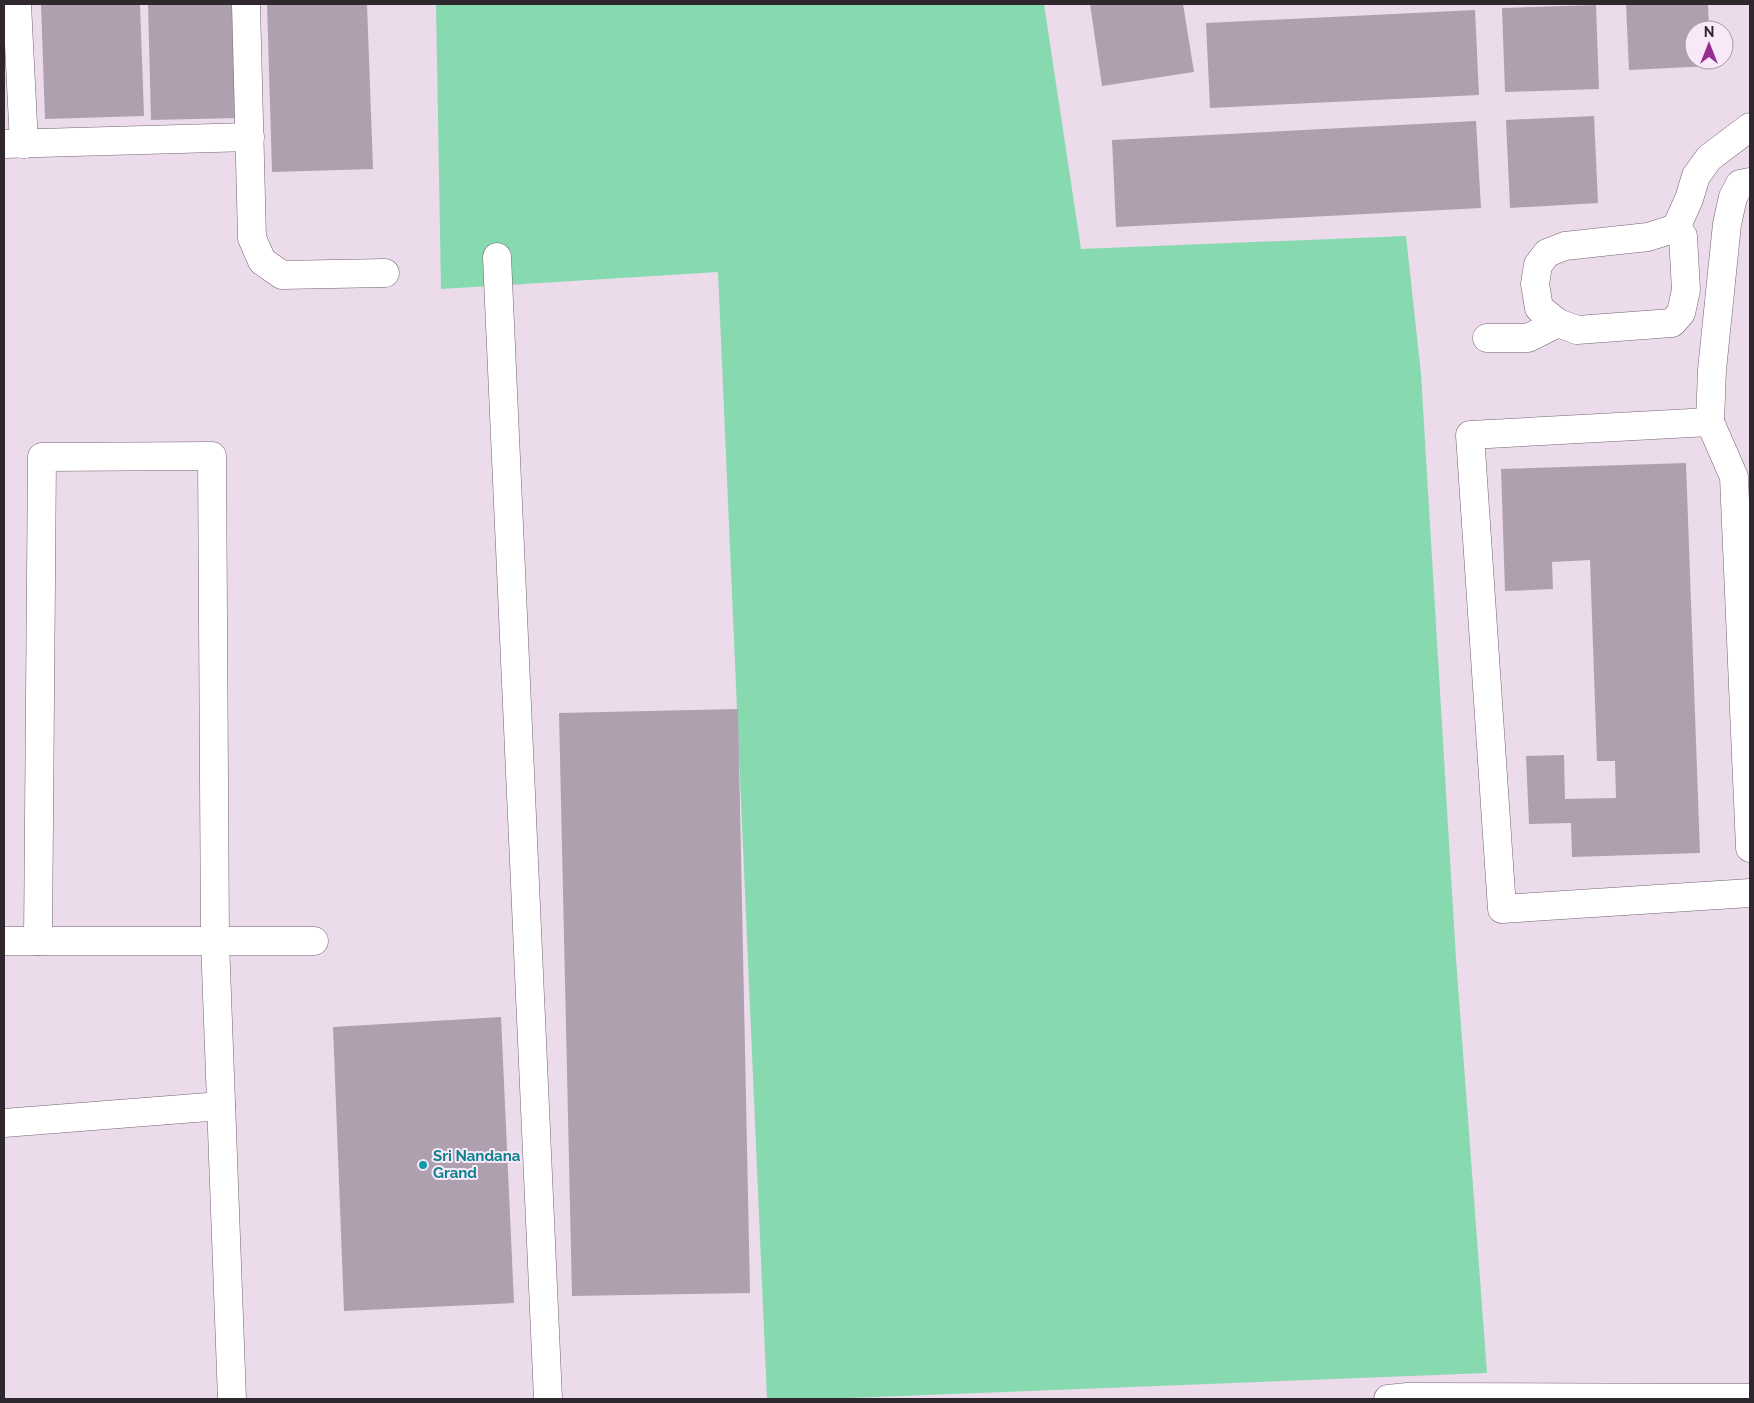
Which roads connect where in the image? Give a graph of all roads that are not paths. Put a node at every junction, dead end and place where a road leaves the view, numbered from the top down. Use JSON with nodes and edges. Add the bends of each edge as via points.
{"nodes":[{"id":1,"x":17,"y":4,"type":"edge"},
{"id":2,"x":246,"y":4,"type":"edge"},
{"id":3,"x":1750,"y":127,"type":"edge"},
{"id":4,"x":250,"y":137,"type":"junction"},
{"id":5,"x":14,"y":144,"type":"edge"},
{"id":6,"x":1750,"y":182,"type":"edge"},
{"id":7,"x":1676,"y":228,"type":"junction"},
{"id":8,"x":497,"y":257,"type":"dead end"},
{"id":9,"x":385,"y":273,"type":"dead end"},
{"id":10,"x":1558,"y":323,"type":"junction"},
{"id":11,"x":1486,"y":338,"type":"dead end"},
{"id":12,"x":1710,"y":422,"type":"junction"},
{"id":13,"x":1750,"y":848,"type":"edge"},
{"id":14,"x":1750,"y":893,"type":"edge"},
{"id":15,"x":4,"y":941,"type":"edge"},
{"id":16,"x":38,"y":941,"type":"junction"},
{"id":17,"x":215,"y":941,"type":"junction"},
{"id":18,"x":314,"y":941,"type":"dead end"},
{"id":19,"x":221,"y":1106,"type":"junction"},
{"id":20,"x":4,"y":1123,"type":"edge"},
{"id":21,"x":1750,"y":1398,"type":"edge"},
{"id":22,"x":232,"y":1399,"type":"edge"},
{"id":23,"x":548,"y":1399,"type":"edge"},
{"id":24,"x":1388,"y":1399,"type":"edge"}],
"edges":[{"from":1,"to":5,"type":"street"},
{"from":2,"to":4,"type":"street"},
{"from":3,"to":7,"type":"street","via":[[1709,158],[1696,176]]},
{"from":4,"to":5,"type":"street"},
{"from":4,"to":9,"type":"street","via":[[252,238],[262,261],[282,275]]},
{"from":6,"to":12,"type":"street","via":[[1740,184],[1727,224]]},
{"from":7,"to":10,"type":"street","via":[[1648,237],[1565,246],[1547,253],[1538,265],[1535,284],[1539,308]]},
{"from":7,"to":10,"type":"street","via":[[1683,236],[1686,290],[1681,313],[1672,323],[1576,330]]},
{"from":8,"to":23,"type":"street"},
{"from":10,"to":11,"type":"street","via":[[1528,338]]},
{"from":12,"to":13,"type":"street","via":[[1734,477]]},
{"from":12,"to":14,"type":"street","via":[[1470,435],[1502,909]]},
{"from":15,"to":16,"type":"street"},
{"from":16,"to":17,"type":"street"},
{"from":16,"to":17,"type":"street","via":[[42,457],[212,456]]},
{"from":17,"to":18,"type":"street"},
{"from":17,"to":19,"type":"street"},
{"from":19,"to":20,"type":"street"},
{"from":19,"to":22,"type":"street"},
{"from":21,"to":24,"type":"street"}]}
